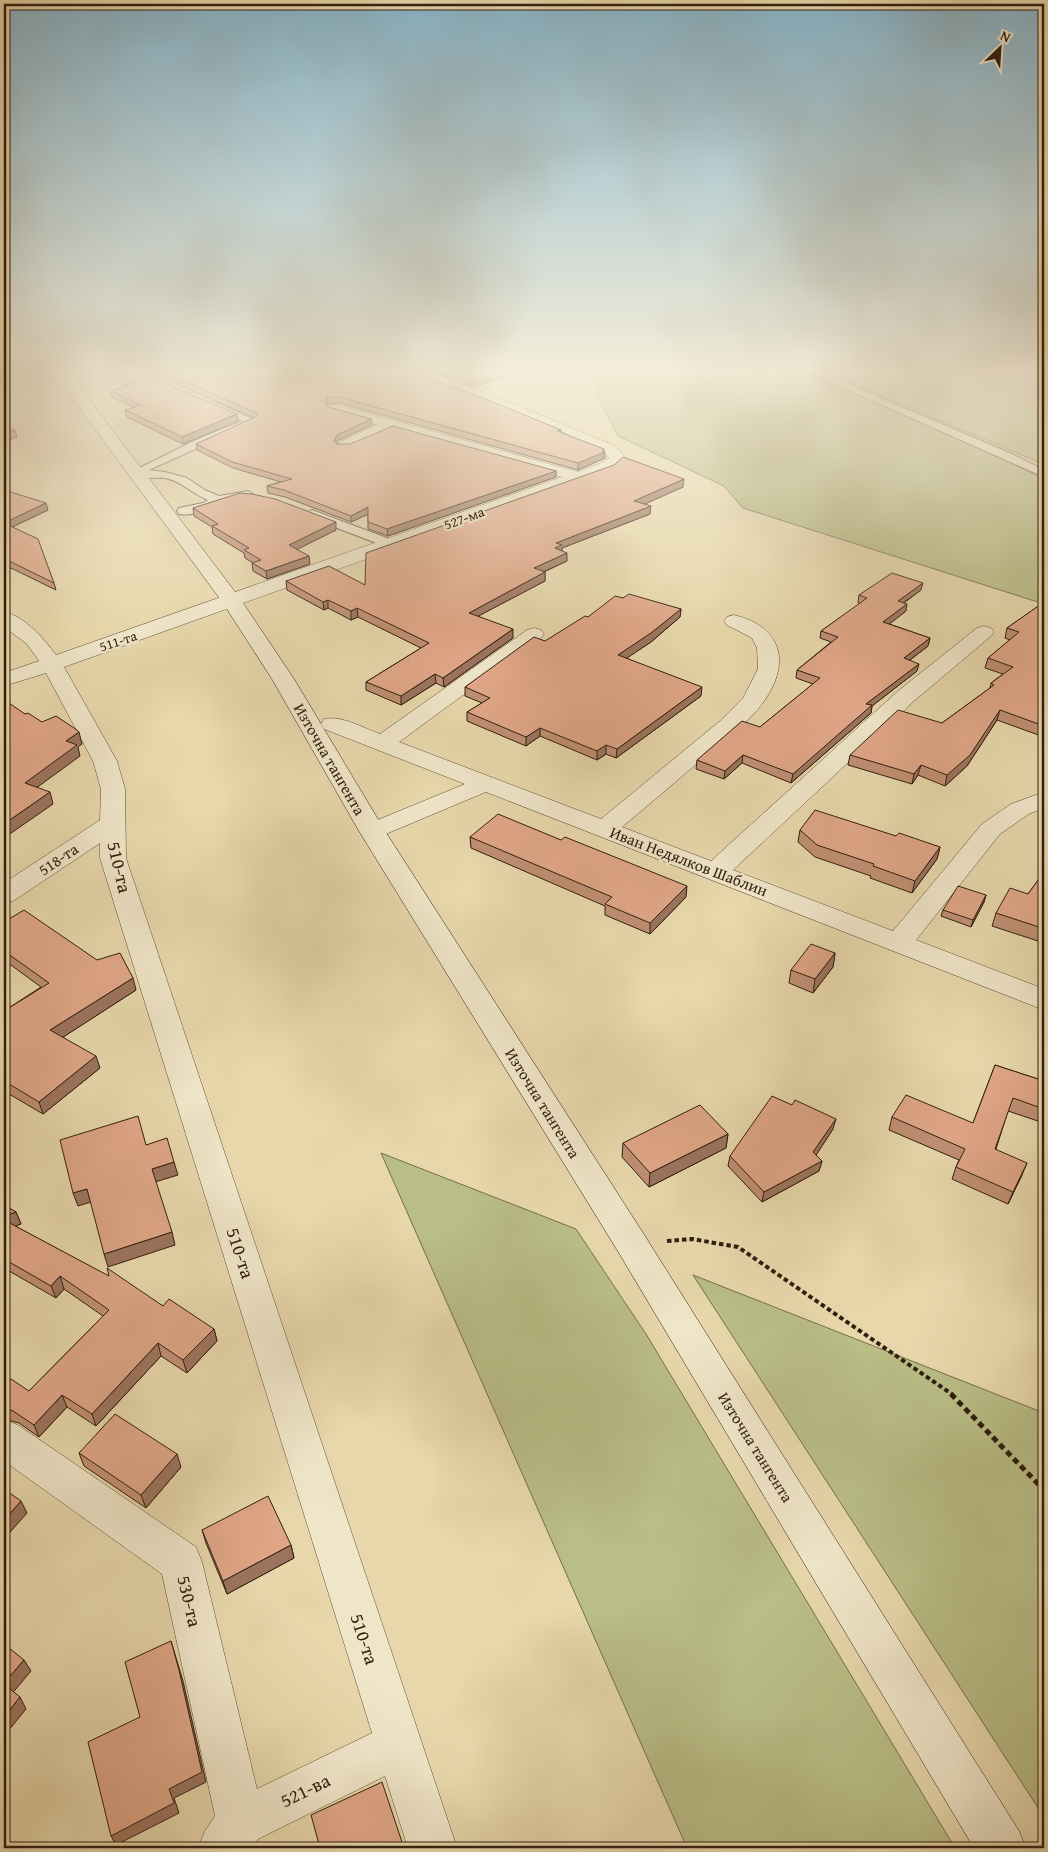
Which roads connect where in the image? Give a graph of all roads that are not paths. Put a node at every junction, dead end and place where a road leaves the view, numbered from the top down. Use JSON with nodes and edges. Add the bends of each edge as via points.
{"nodes":[{"id":1,"x":122,"y":455,"type":"edge"},
{"id":2,"x":172,"y":455,"type":"edge"},
{"id":3,"x":507,"y":455,"type":"edge"},
{"id":4,"x":615,"y":455,"type":"edge"},
{"id":5,"x":1006,"y":455,"type":"edge"},
{"id":6,"x":135,"y":473,"type":"junction"},
{"id":7,"x":1044,"y":474,"type":"edge"},
{"id":8,"x":578,"y":477,"type":"junction"},
{"id":9,"x":257,"y":496,"type":"edge"},
{"id":10,"x":218,"y":500,"type":"junction"},
{"id":11,"x":301,"y":510,"type":"edge"},
{"id":12,"x":183,"y":512,"type":"dead end"},
{"id":13,"x":391,"y":544,"type":"junction"},
{"id":14,"x":232,"y":601,"type":"junction"},
{"id":15,"x":4,"y":618,"type":"edge"},
{"id":16,"x":734,"y":620,"type":"dead end"},
{"id":17,"x":984,"y":632,"type":"dead end"},
{"id":18,"x":534,"y":634,"type":"dead end"},
{"id":19,"x":51,"y":663,"type":"junction"},
{"id":20,"x":4,"y":680,"type":"edge"},
{"id":21,"x":332,"y":724,"type":"dead end"},
{"id":22,"x":383,"y":743,"type":"junction"},
{"id":23,"x":488,"y":783,"type":"junction"},
{"id":24,"x":1044,"y":799,"type":"edge"},
{"id":25,"x":112,"y":823,"type":"junction"},
{"id":26,"x":604,"y":829,"type":"junction"},
{"id":27,"x":372,"y":831,"type":"junction"},
{"id":28,"x":715,"y":872,"type":"junction"},
{"id":29,"x":4,"y":895,"type":"edge"},
{"id":30,"x":898,"y":943,"type":"junction"},
{"id":31,"x":1044,"y":1000,"type":"edge"},
{"id":32,"x":4,"y":1438,"type":"edge"},
{"id":33,"x":399,"y":1744,"type":"junction"},
{"id":34,"x":232,"y":1835,"type":"edge"},
{"id":35,"x":432,"y":1848,"type":"edge"},
{"id":36,"x":1002,"y":1848,"type":"edge"}],
"edges":[{"from":1,"to":6,"type":"street","name":"Източна тангента"},
{"from":2,"to":6,"type":"lane"},
{"from":3,"to":8,"type":"street"},
{"from":4,"to":8,"type":"street","name":"527-ма","via":[[619,459],[607,467]]},
{"from":5,"to":7,"type":"lane"},
{"from":6,"to":10,"type":"lane","via":[[183,480]]},
{"from":6,"to":14,"type":"street","name":"Източна тангента"},
{"from":8,"to":13,"type":"street","name":"527-ма"},
{"from":9,"to":10,"type":"lane","via":[[240,495]]},
{"from":10,"to":12,"type":"lane"},
{"from":11,"to":13,"type":"lane"},
{"from":13,"to":14,"type":"street","name":"527-ма"},
{"from":14,"to":19,"type":"street","name":"511-та"},
{"from":14,"to":27,"type":"street","name":"Източна тангента","via":[[283,679]]},
{"from":15,"to":19,"type":"street","name":"510-та","via":[[34,640]]},
{"from":16,"to":26,"type":"street","via":[[760,634],[766,648],[769,668],[754,701]]},
{"from":17,"to":28,"type":"street","via":[[906,696]]},
{"from":18,"to":22,"type":"street"},
{"from":19,"to":20,"type":"street","name":"511-та"},
{"from":19,"to":25,"type":"street","name":"510-та","via":[[105,761],[113,789]]},
{"from":21,"to":22,"type":"street","name":"Иван Недялков Шаблин"},
{"from":22,"to":23,"type":"street","name":"Иван Недялков Шаблин"},
{"from":23,"to":26,"type":"street","name":"Иван Недялков Шаблин"},
{"from":23,"to":27,"type":"street"},
{"from":24,"to":30,"type":"street","via":[[1020,809],[991,829]]},
{"from":25,"to":29,"type":"street","name":"518-та"},
{"from":25,"to":33,"type":"street","name":"510-та","via":[[114,858]]},
{"from":26,"to":28,"type":"street","name":"Иван Недялков Шаблин"},
{"from":27,"to":36,"type":"street","name":"Източна тангента","via":[[631,1243]]},
{"from":28,"to":30,"type":"street","name":"Иван Недялков Шаблин"},
{"from":30,"to":31,"type":"street","name":"Иван Недялков Шаблин"},
{"from":32,"to":34,"type":"street","name":"530-та","via":[[181,1562]]},
{"from":33,"to":34,"type":"street","name":"521-ва"},
{"from":33,"to":35,"type":"street","name":"510-та"}]}
